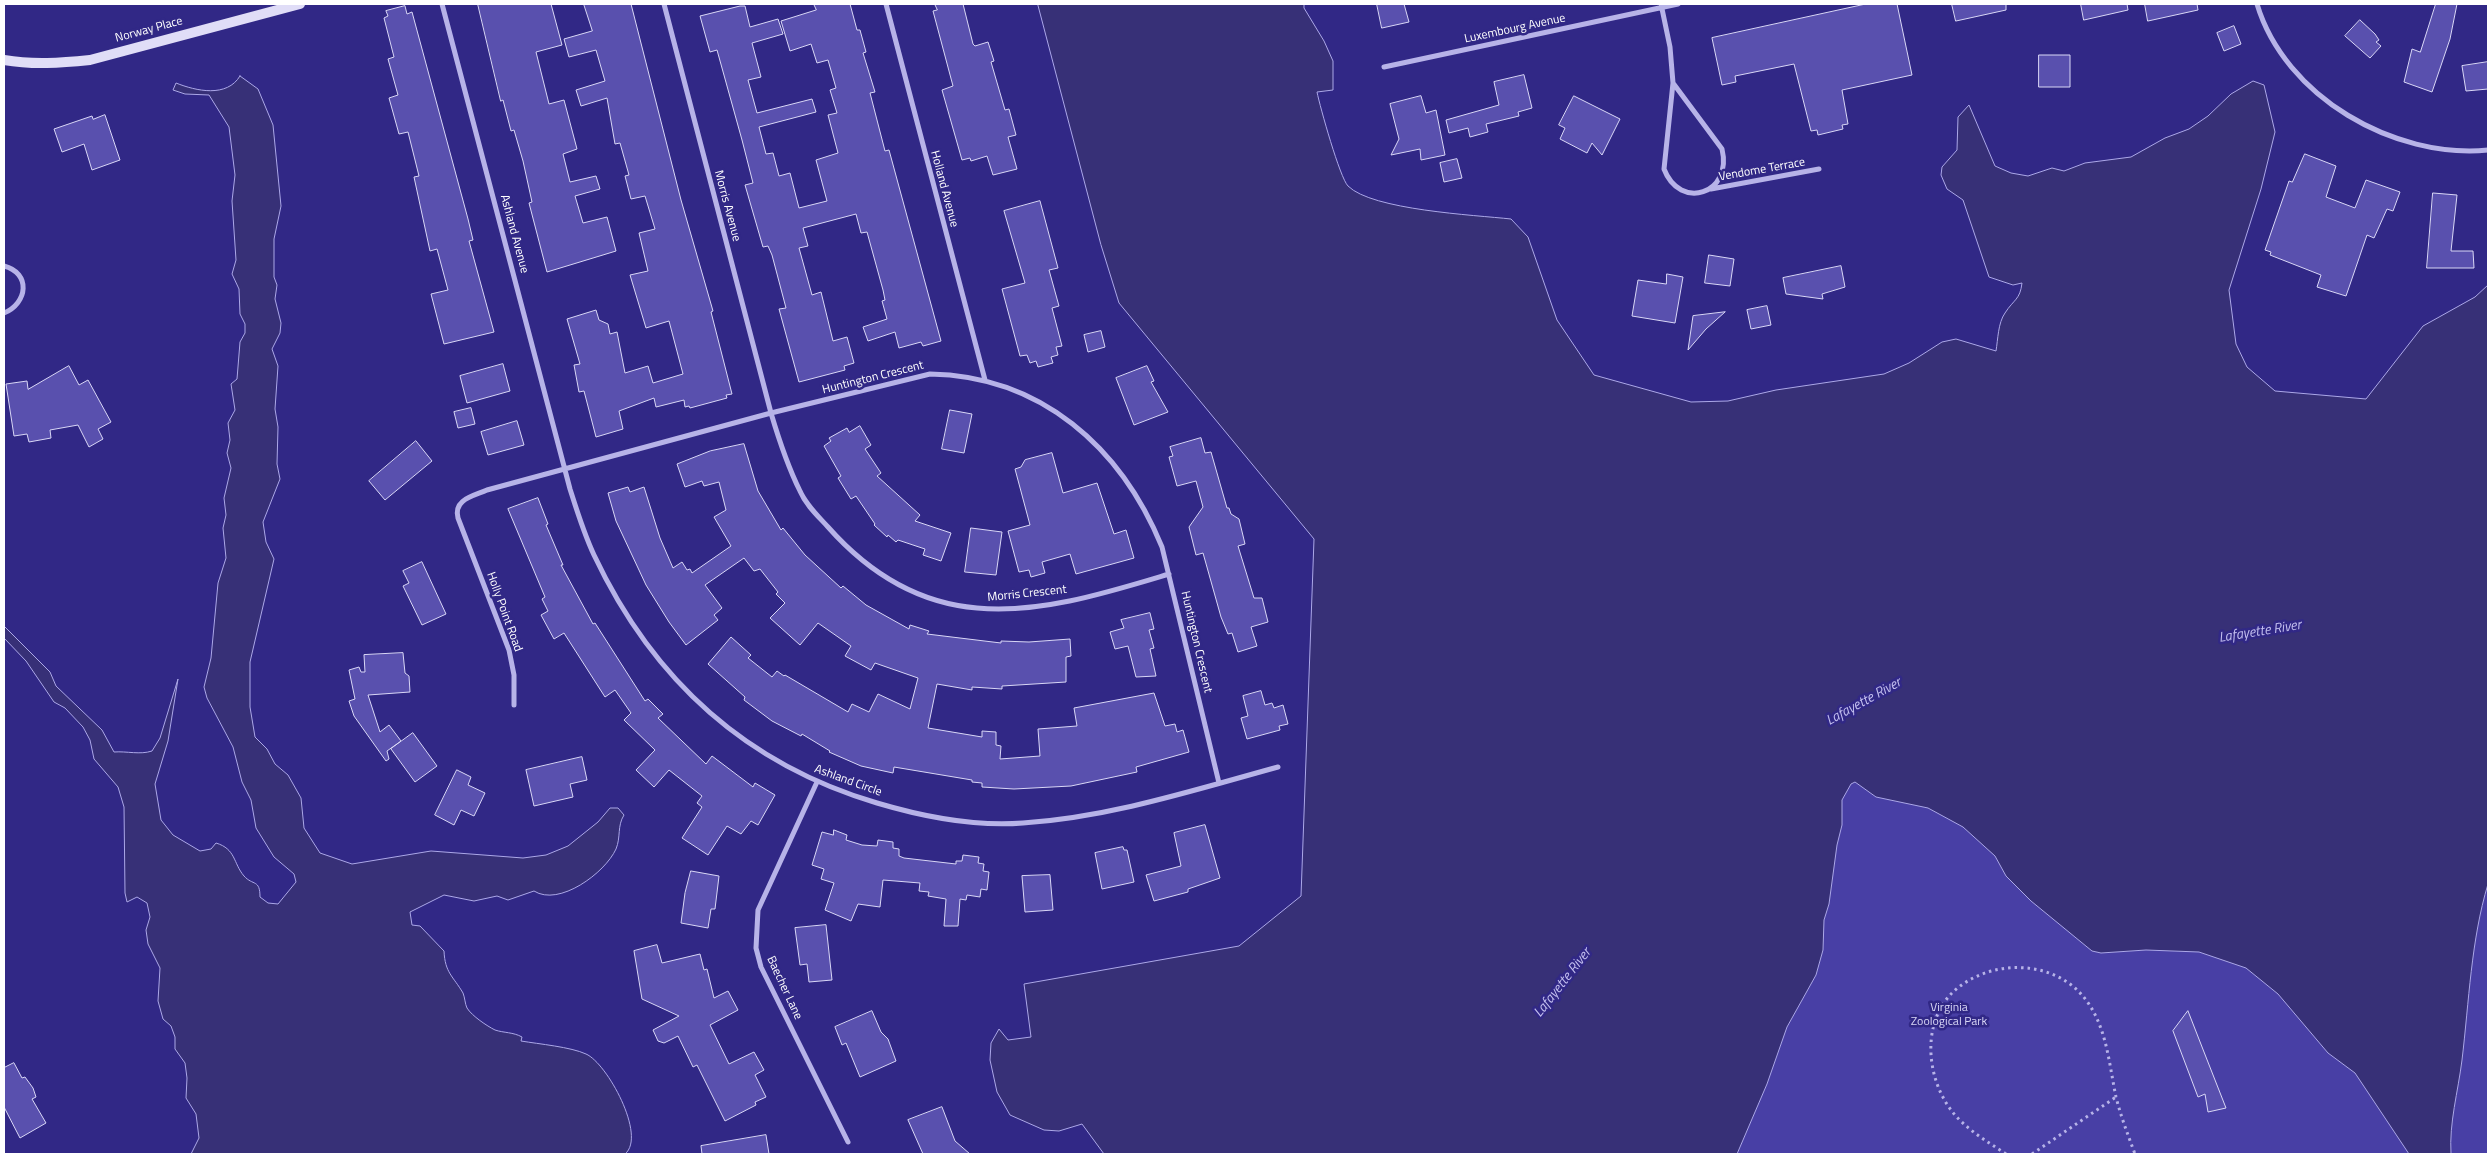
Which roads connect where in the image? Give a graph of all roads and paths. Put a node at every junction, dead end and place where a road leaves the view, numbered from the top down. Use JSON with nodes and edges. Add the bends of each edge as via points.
{"nodes":[{"id":1,"x":300,"y":4,"type":"edge"},
{"id":2,"x":442,"y":4,"type":"edge"},
{"id":3,"x":664,"y":4,"type":"edge"},
{"id":4,"x":886,"y":4,"type":"edge"},
{"id":5,"x":1678,"y":4,"type":"edge"},
{"id":6,"x":2257,"y":4,"type":"edge"},
{"id":7,"x":1661,"y":6,"type":"edge"},
{"id":8,"x":4,"y":60,"type":"edge"},
{"id":9,"x":1384,"y":67,"type":"dead end"},
{"id":10,"x":1673,"y":83,"type":"junction"},
{"id":11,"x":2488,"y":150,"type":"edge"},
{"id":12,"x":1819,"y":170,"type":"dead end"},
{"id":13,"x":1709,"y":190,"type":"junction"},
{"id":14,"x":4,"y":266,"type":"edge"},
{"id":15,"x":4,"y":313,"type":"edge"},
{"id":16,"x":984,"y":380,"type":"junction"},
{"id":17,"x":771,"y":413,"type":"junction"},
{"id":18,"x":564,"y":469,"type":"junction"},
{"id":19,"x":472,"y":556,"type":"joint"},
{"id":20,"x":1169,"y":574,"type":"junction"},
{"id":21,"x":514,"y":705,"type":"dead end"},
{"id":22,"x":1278,"y":767,"type":"dead end"},
{"id":23,"x":817,"y":782,"type":"junction"},
{"id":24,"x":1219,"y":783,"type":"junction"},
{"id":25,"x":2116,"y":1097,"type":"junction"},
{"id":26,"x":848,"y":1142,"type":"dead end"},
{"id":27,"x":2006,"y":1154,"type":"edge"},
{"id":28,"x":2032,"y":1154,"type":"edge"},
{"id":29,"x":2135,"y":1154,"type":"edge"}],
"edges":[{"from":1,"to":8,"type":"street","name":"Norway Place","via":[[90,60],[58,64]]},
{"from":2,"to":18,"type":"street","name":"Ashland Avenue"},
{"from":3,"to":17,"type":"street","name":"Morris Avenue"},
{"from":4,"to":16,"type":"street","name":"Holland Avenue"},
{"from":5,"to":7,"type":"street","name":"Luxembourg Avenue"},
{"from":6,"to":11,"type":"street","via":[[2272,39],[2288,63],[2326,100],[2352,117],[2379,132],[2409,142],[2446,150]]},
{"from":7,"to":9,"type":"street","name":"Luxembourg Avenue"},
{"from":7,"to":10,"type":"street","name":"Vendome Terrace","via":[[1670,47]]},
{"from":10,"to":13,"type":"street","via":[[1722,150],[1724,172]]},
{"from":10,"to":13,"type":"street","name":"Vendome Terrace","via":[[1664,169],[1668,180],[1681,190],[1698,193]]},
{"from":12,"to":13,"type":"street","name":"Vendome Terrace"},
{"from":14,"to":15,"type":"street","via":[[16,272],[22,282],[23,293],[14,309]]},
{"from":16,"to":17,"type":"street","name":"Huntington Crescent","via":[[930,374]]},
{"from":16,"to":20,"type":"street","name":"Huntington Crescent","via":[[1027,396],[1089,436],[1134,489],[1150,517]]},
{"from":17,"to":18,"type":"street","name":"Huntington Crescent"},
{"from":17,"to":20,"type":"street","name":"Morris Crescent","via":[[800,493],[816,515],[865,563],[891,581],[922,596],[978,608],[1011,608],[1100,594]]},
{"from":18,"to":19,"type":"street","name":"Huntington Crescent","via":[[463,500],[456,512]]},
{"from":18,"to":23,"type":"street","name":"Ashland Circle","via":[[593,553],[630,621],[664,667],[694,700],[734,734]]},
{"from":19,"to":21,"type":"street","name":"Holly Point Road","via":[[509,650],[514,675]]},
{"from":20,"to":24,"type":"street","name":"Huntington Crescent"},
{"from":22,"to":24,"type":"street","name":"Ashland Circle"},
{"from":23,"to":24,"type":"street","name":"Ashland Circle","via":[[894,808],[942,819],[981,823],[1078,818]]},
{"from":23,"to":26,"type":"street","name":"Baecher Lane","via":[[763,895],[755,927],[756,948],[761,968]]},
{"from":25,"to":27,"type":"path","via":[[2104,1034],[2086,999],[2070,984],[2053,974],[2023,967],[1981,974],[1950,995],[1940,1010],[1931,1046],[1936,1084],[1954,1114]]},
{"from":25,"to":28,"type":"path"},
{"from":25,"to":29,"type":"path"}]}
